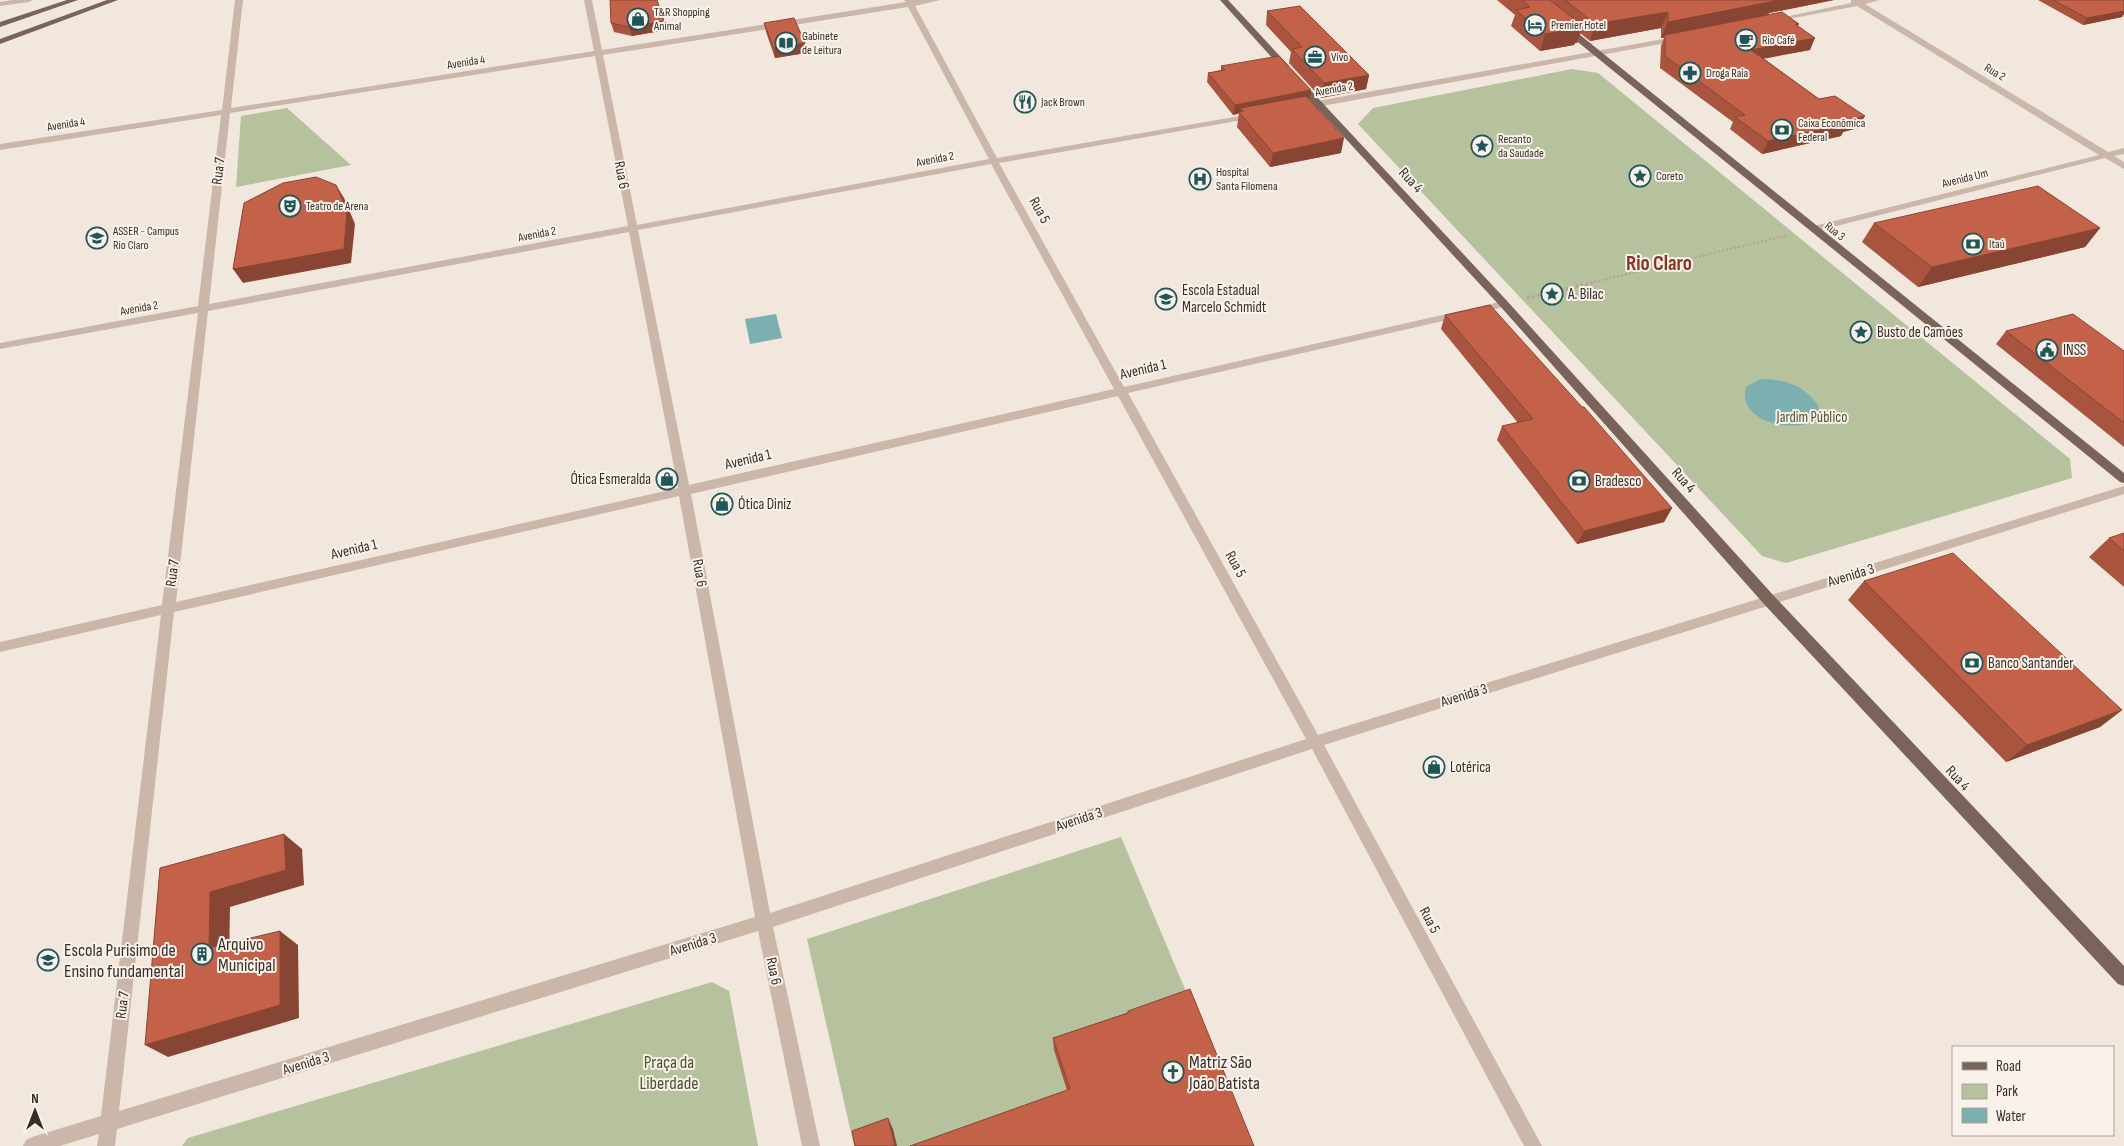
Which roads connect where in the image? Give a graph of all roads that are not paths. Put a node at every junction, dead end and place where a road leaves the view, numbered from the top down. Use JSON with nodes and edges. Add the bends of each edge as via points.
{"nodes":[{"id":1,"x":28,"y":0,"type":"edge"},
{"id":2,"x":74,"y":0,"type":"edge"},
{"id":3,"x":114,"y":0,"type":"edge"},
{"id":4,"x":239,"y":0,"type":"edge"},
{"id":5,"x":588,"y":0,"type":"edge"},
{"id":6,"x":936,"y":0,"type":"edge"},
{"id":7,"x":1224,"y":0,"type":"edge"},
{"id":8,"x":1876,"y":0,"type":"edge"},
{"id":9,"x":909,"y":2,"type":"edge"},
{"id":10,"x":1855,"y":2,"type":"edge"},
{"id":11,"x":0,"y":4,"type":"edge"},
{"id":12,"x":1762,"y":22,"type":"edge"},
{"id":13,"x":1562,"y":24,"type":"edge"},
{"id":14,"x":0,"y":26,"type":"edge"},
{"id":15,"x":1686,"y":37,"type":"edge"},
{"id":16,"x":0,"y":42,"type":"edge"},
{"id":17,"x":600,"y":54,"type":"junction"},
{"id":18,"x":1600,"y":54,"type":"junction"},
{"id":19,"x":1318,"y":104,"type":"junction"},
{"id":20,"x":1299,"y":108,"type":"edge"},
{"id":21,"x":225,"y":112,"type":"junction"},
{"id":22,"x":1259,"y":114,"type":"edge"},
{"id":23,"x":0,"y":147,"type":"edge"},
{"id":24,"x":2124,"y":152,"type":"edge"},
{"id":25,"x":2107,"y":155,"type":"junction"},
{"id":26,"x":994,"y":161,"type":"junction"},
{"id":27,"x":2124,"y":166,"type":"edge"},
{"id":28,"x":632,"y":228,"type":"junction"},
{"id":29,"x":1813,"y":229,"type":"junction"},
{"id":30,"x":1504,"y":304,"type":"junction"},
{"id":31,"x":202,"y":309,"type":"junction"},
{"id":32,"x":0,"y":346,"type":"edge"},
{"id":33,"x":1122,"y":390,"type":"junction"},
{"id":34,"x":2124,"y":479,"type":"edge"},
{"id":35,"x":684,"y":490,"type":"junction"},
{"id":36,"x":2124,"y":490,"type":"edge"},
{"id":37,"x":1769,"y":600,"type":"junction"},
{"id":38,"x":168,"y":608,"type":"junction"},
{"id":39,"x":0,"y":647,"type":"edge"},
{"id":40,"x":1315,"y":742,"type":"junction"},
{"id":41,"x":764,"y":922,"type":"junction"},
{"id":42,"x":2124,"y":978,"type":"edge"},
{"id":43,"x":108,"y":1124,"type":"junction"},
{"id":44,"x":32,"y":1146,"type":"edge"},
{"id":45,"x":106,"y":1146,"type":"edge"},
{"id":46,"x":810,"y":1146,"type":"edge"},
{"id":47,"x":1533,"y":1146,"type":"edge"}],
"edges":[{"from":1,"to":11,"type":"street"},
{"from":2,"to":14,"type":"main road"},
{"from":3,"to":16,"type":"main road"},
{"from":4,"to":21,"type":"street","name":"Rua 7"},
{"from":5,"to":17,"type":"street","name":"Rua 6"},
{"from":6,"to":9,"type":"street","name":"Avenida 4"},
{"from":7,"to":19,"type":"main road","name":"Rua 4"},
{"from":8,"to":10,"type":"street"},
{"from":9,"to":17,"type":"street","name":"Avenida 4"},
{"from":9,"to":26,"type":"street","name":"Rua 5"},
{"from":10,"to":12,"type":"street"},
{"from":10,"to":25,"type":"street","name":"Rua 2"},
{"from":13,"to":18,"type":"main road","name":"Rua 3"},
{"from":15,"to":18,"type":"street","name":"Avenida 2"},
{"from":17,"to":21,"type":"street","name":"Avenida 4"},
{"from":17,"to":28,"type":"street","name":"Rua 6"},
{"from":18,"to":19,"type":"street","name":"Avenida 2"},
{"from":18,"to":29,"type":"main road","name":"Rua 3"},
{"from":19,"to":20,"type":"street","name":"Avenida 2"},
{"from":19,"to":30,"type":"main road","name":"Rua 4"},
{"from":21,"to":23,"type":"street","name":"Avenida 4"},
{"from":21,"to":31,"type":"street","name":"Rua 7"},
{"from":22,"to":26,"type":"street","name":"Avenida 2"},
{"from":24,"to":25,"type":"street","name":"Avenida Um"},
{"from":25,"to":27,"type":"street","name":"Rua 2"},
{"from":25,"to":29,"type":"street","name":"Avenida Um"},
{"from":26,"to":28,"type":"street","name":"Avenida 2"},
{"from":26,"to":33,"type":"street","name":"Rua 5"},
{"from":28,"to":31,"type":"street","name":"Avenida 2"},
{"from":28,"to":35,"type":"street","name":"Rua 6"},
{"from":29,"to":34,"type":"main road","name":"Rua 3"},
{"from":30,"to":33,"type":"street","name":"Avenida 1"},
{"from":30,"to":37,"type":"main road","name":"Rua 4"},
{"from":31,"to":32,"type":"street","name":"Avenida 2"},
{"from":31,"to":38,"type":"street","name":"Rua 7"},
{"from":33,"to":35,"type":"street","name":"Avenida 1"},
{"from":33,"to":40,"type":"street","name":"Rua 5"},
{"from":35,"to":38,"type":"street","name":"Avenida 1"},
{"from":35,"to":41,"type":"street","name":"Rua 6"},
{"from":36,"to":37,"type":"street","name":"Avenida 3"},
{"from":37,"to":40,"type":"street","name":"Avenida 3"},
{"from":37,"to":42,"type":"main road","name":"Rua 4"},
{"from":38,"to":39,"type":"street","name":"Avenida 1"},
{"from":38,"to":43,"type":"street","name":"Rua 7"},
{"from":40,"to":41,"type":"street","name":"Avenida 3"},
{"from":40,"to":47,"type":"street","name":"Rua 5"},
{"from":41,"to":43,"type":"street","name":"Avenida 3"},
{"from":41,"to":46,"type":"street","name":"Rua 6"},
{"from":43,"to":44,"type":"street","name":"Avenida 3"},
{"from":43,"to":45,"type":"street","name":"Rua 7"}]}
